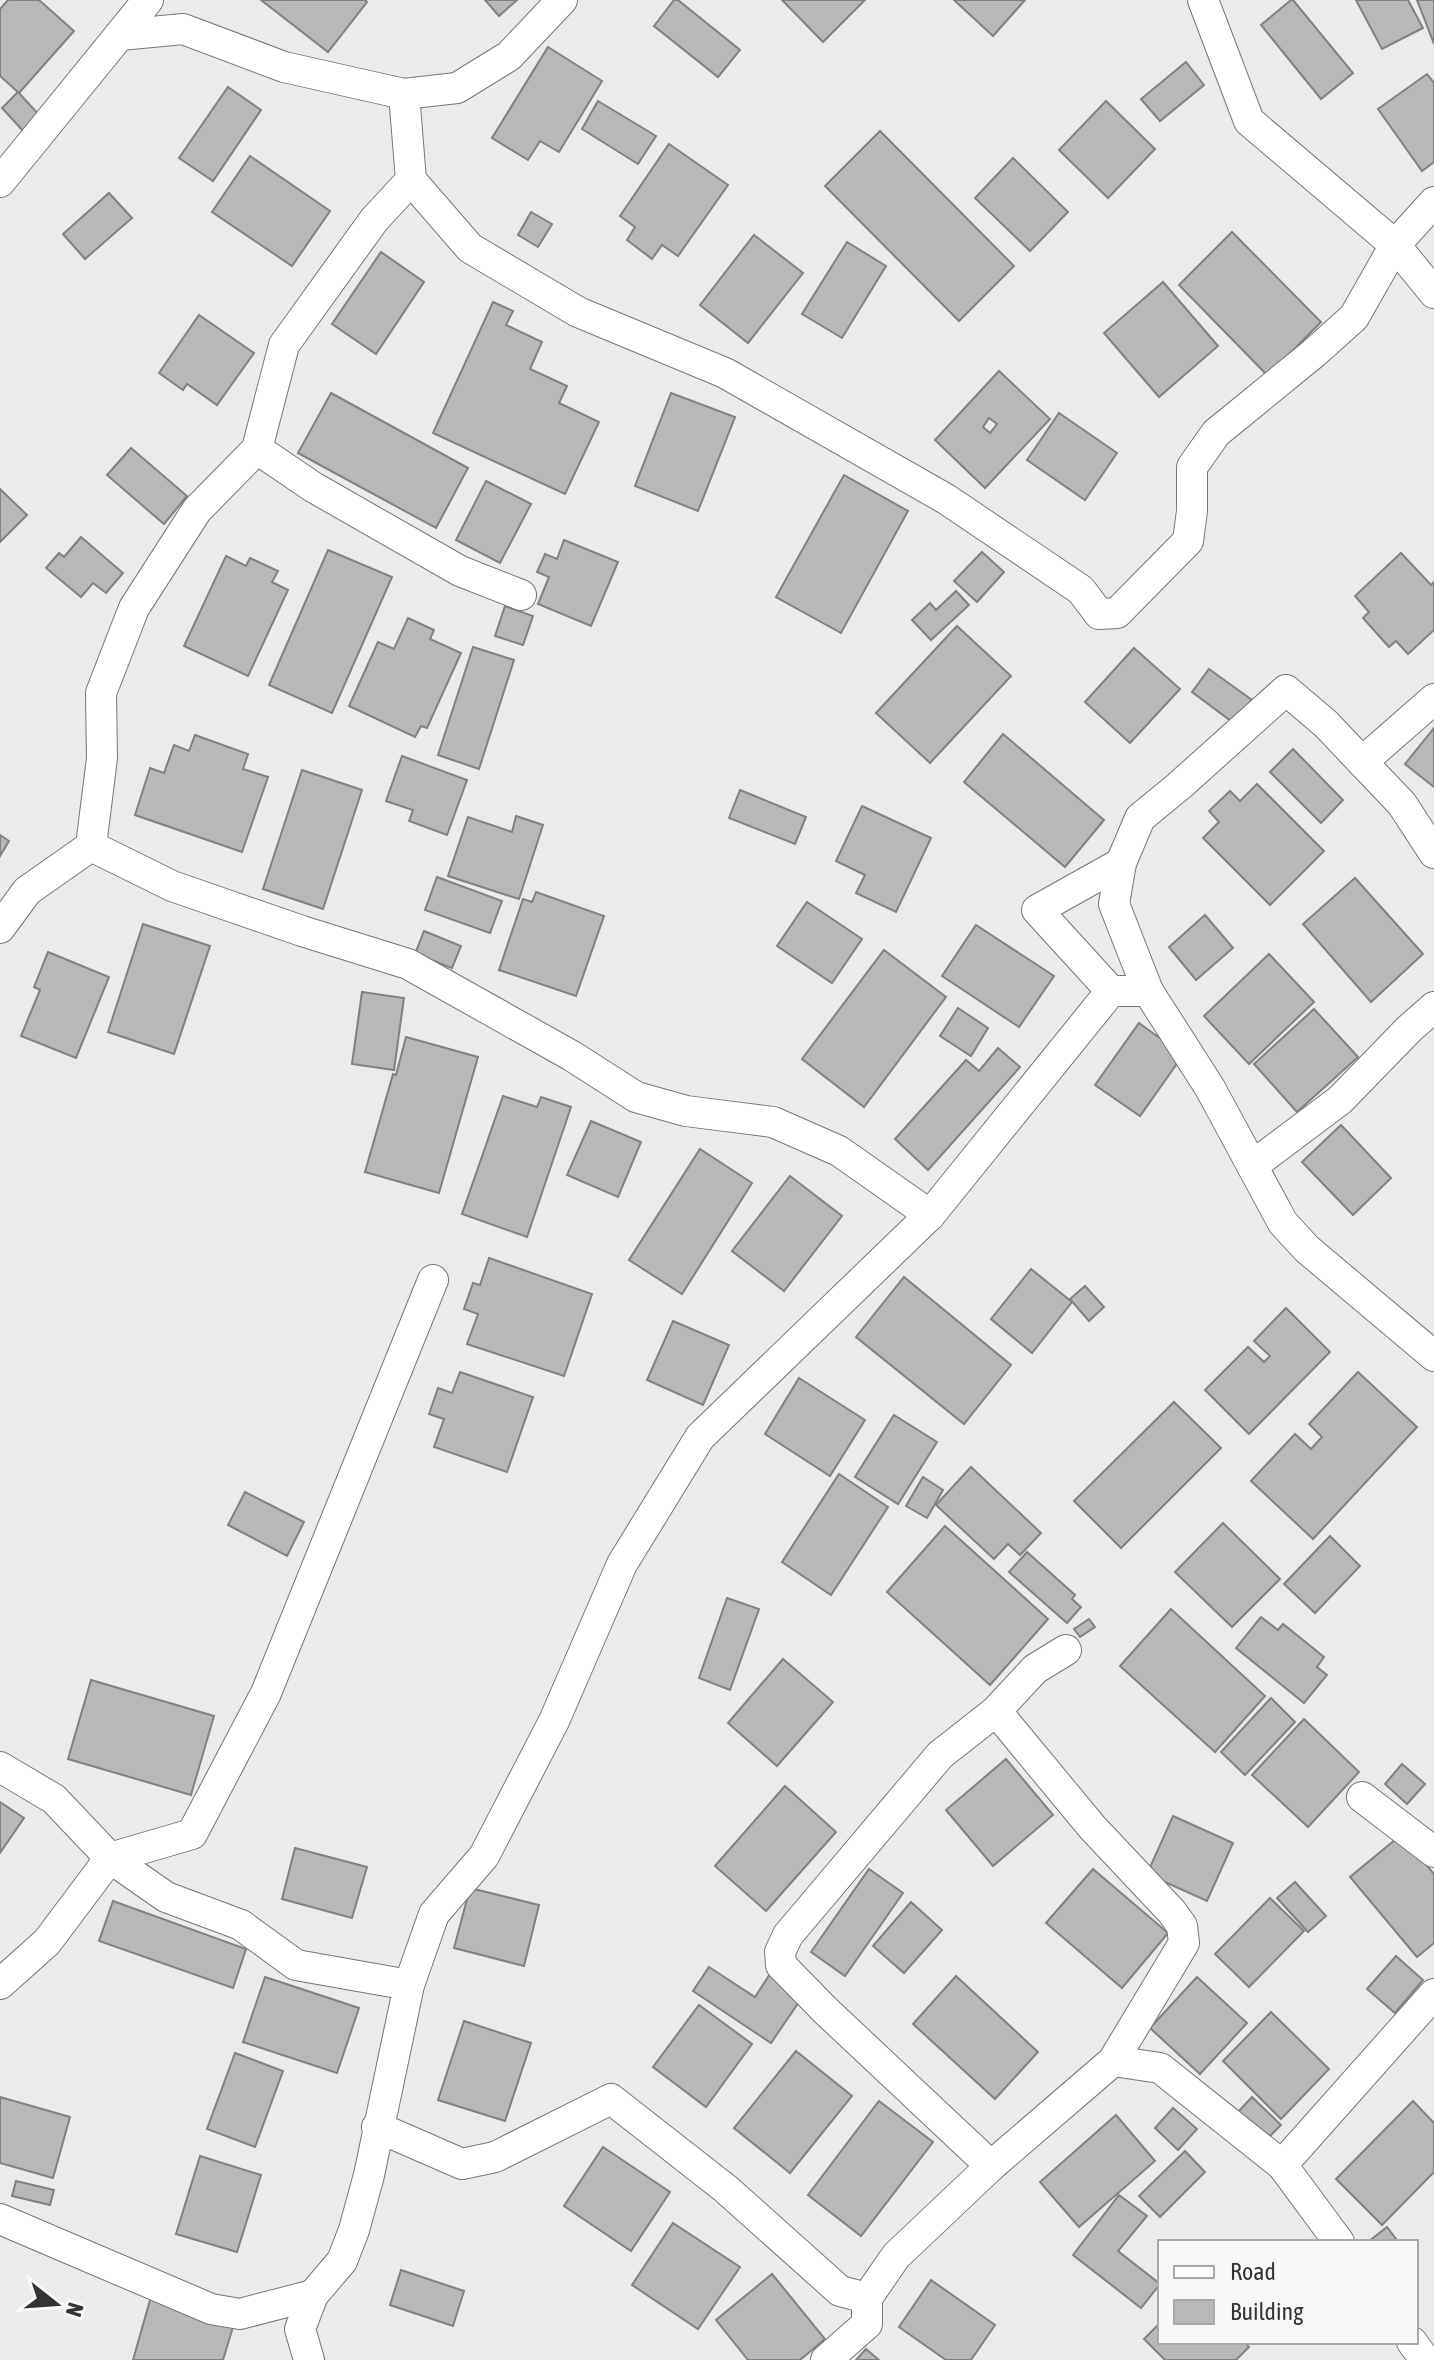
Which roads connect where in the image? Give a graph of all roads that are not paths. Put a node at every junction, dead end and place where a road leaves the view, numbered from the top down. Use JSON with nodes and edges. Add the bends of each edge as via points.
{"nodes":[{"id":1,"x":148,"y":0,"type":"edge"},
{"id":2,"x":562,"y":0,"type":"edge"},
{"id":3,"x":1203,"y":0,"type":"edge"},
{"id":4,"x":120,"y":35,"type":"junction"},
{"id":5,"x":404,"y":94,"type":"junction"},
{"id":6,"x":411,"y":180,"type":"junction"},
{"id":7,"x":0,"y":182,"type":"edge"},
{"id":8,"x":1434,"y":202,"type":"edge"},
{"id":9,"x":1395,"y":245,"type":"junction"},
{"id":10,"x":1434,"y":293,"type":"edge"},
{"id":11,"x":257,"y":449,"type":"junction"},
{"id":12,"x":521,"y":595,"type":"dead end"},
{"id":13,"x":1434,"y":699,"type":"edge"},
{"id":14,"x":1362,"y":762,"type":"junction"},
{"id":15,"x":91,"y":846,"type":"junction"},
{"id":16,"x":1434,"y":853,"type":"edge"},
{"id":17,"x":1121,"y":863,"type":"junction"},
{"id":18,"x":0,"y":928,"type":"edge"},
{"id":19,"x":1111,"y":991,"type":"junction"},
{"id":20,"x":1148,"y":991,"type":"junction"},
{"id":21,"x":1434,"y":1007,"type":"edge"},
{"id":22,"x":1252,"y":1166,"type":"junction"},
{"id":23,"x":930,"y":1215,"type":"junction"},
{"id":24,"x":433,"y":1280,"type":"dead end"},
{"id":25,"x":1434,"y":1356,"type":"edge"},
{"id":26,"x":1066,"y":1650,"type":"dead end"},
{"id":27,"x":996,"y":1711,"type":"junction"},
{"id":28,"x":0,"y":1767,"type":"edge"},
{"id":29,"x":1362,"y":1797,"type":"dead end"},
{"id":30,"x":1434,"y":1852,"type":"edge"},
{"id":31,"x":110,"y":1858,"type":"junction"},
{"id":32,"x":0,"y":1984,"type":"edge"},
{"id":33,"x":409,"y":1985,"type":"junction"},
{"id":34,"x":1434,"y":1994,"type":"edge"},
{"id":35,"x":1113,"y":2061,"type":"junction"},
{"id":36,"x":377,"y":2127,"type":"junction"},
{"id":37,"x":1282,"y":2165,"type":"junction"},
{"id":38,"x":991,"y":2166,"type":"junction"},
{"id":39,"x":0,"y":2219,"type":"edge"},
{"id":40,"x":1338,"y":2240,"type":"edge"},
{"id":41,"x":313,"y":2295,"type":"junction"},
{"id":42,"x":867,"y":2298,"type":"junction"},
{"id":43,"x":309,"y":2360,"type":"edge"},
{"id":44,"x":826,"y":2360,"type":"edge"}],
"edges":[{"from":1,"to":4,"type":"street"},
{"from":2,"to":5,"type":"street","via":[[509,56],[457,88]]},
{"from":3,"to":9,"type":"street","via":[[1249,121]]},
{"from":4,"to":5,"type":"street","via":[[183,29],[284,67]]},
{"from":4,"to":7,"type":"street"},
{"from":5,"to":6,"type":"street"},
{"from":6,"to":9,"type":"street","via":[[470,248],[578,312],[725,373],[946,499],[1081,590],[1099,614],[1117,613],[1188,541],[1192,467],[1216,433],[1354,317]]},
{"from":6,"to":11,"type":"street","via":[[374,220],[284,345]]},
{"from":8,"to":9,"type":"street"},
{"from":9,"to":10,"type":"street"},
{"from":11,"to":12,"type":"street","via":[[460,571]]},
{"from":11,"to":15,"type":"street","via":[[197,510],[134,608],[101,693],[102,758]]},
{"from":13,"to":14,"type":"street"},
{"from":14,"to":16,"type":"street","via":[[1402,804]]},
{"from":14,"to":17,"type":"street","via":[[1286,690],[1140,818]]},
{"from":15,"to":18,"type":"street","via":[[27,891]]},
{"from":15,"to":23,"type":"street","via":[[172,886],[408,964],[636,1097],[686,1111],[773,1122],[826,1145]]},
{"from":17,"to":19,"type":"street","via":[[1037,910]]},
{"from":17,"to":20,"type":"street","via":[[1114,904]]},
{"from":19,"to":20,"type":"street"},
{"from":19,"to":23,"type":"street"},
{"from":20,"to":22,"type":"street"},
{"from":21,"to":22,"type":"street","via":[[1340,1100]]},
{"from":22,"to":25,"type":"street","via":[[1283,1223],[1307,1249]]},
{"from":23,"to":33,"type":"street","via":[[700,1437],[622,1564],[554,1721],[484,1856],[434,1914]]},
{"from":24,"to":31,"type":"street","via":[[266,1693],[192,1834]]},
{"from":26,"to":27,"type":"street","via":[[1035,1669]]},
{"from":27,"to":35,"type":"street","via":[[1182,1926],[1184,1943]]},
{"from":27,"to":38,"type":"street","via":[[940,1755],[788,1935],[780,1952],[781,1965]]},
{"from":28,"to":31,"type":"street","via":[[54,1799]]},
{"from":29,"to":30,"type":"street"},
{"from":31,"to":32,"type":"street","via":[[47,1942]]},
{"from":31,"to":33,"type":"street","via":[[166,1897],[241,1925],[296,1965]]},
{"from":33,"to":36,"type":"street"},
{"from":34,"to":37,"type":"street"},
{"from":35,"to":37,"type":"street","via":[[1160,2068]]},
{"from":35,"to":38,"type":"street"},
{"from":36,"to":41,"type":"street","via":[[354,2230],[342,2261]]},
{"from":36,"to":42,"type":"street","via":[[462,2164],[495,2157],[611,2099],[726,2189],[840,2291]]},
{"from":37,"to":40,"type":"street"},
{"from":38,"to":42,"type":"street","via":[[896,2256]]},
{"from":39,"to":41,"type":"street","via":[[211,2309],[240,2314]]},
{"from":41,"to":43,"type":"street","via":[[300,2329]]},
{"from":42,"to":44,"type":"street","via":[[867,2324]]}]}
